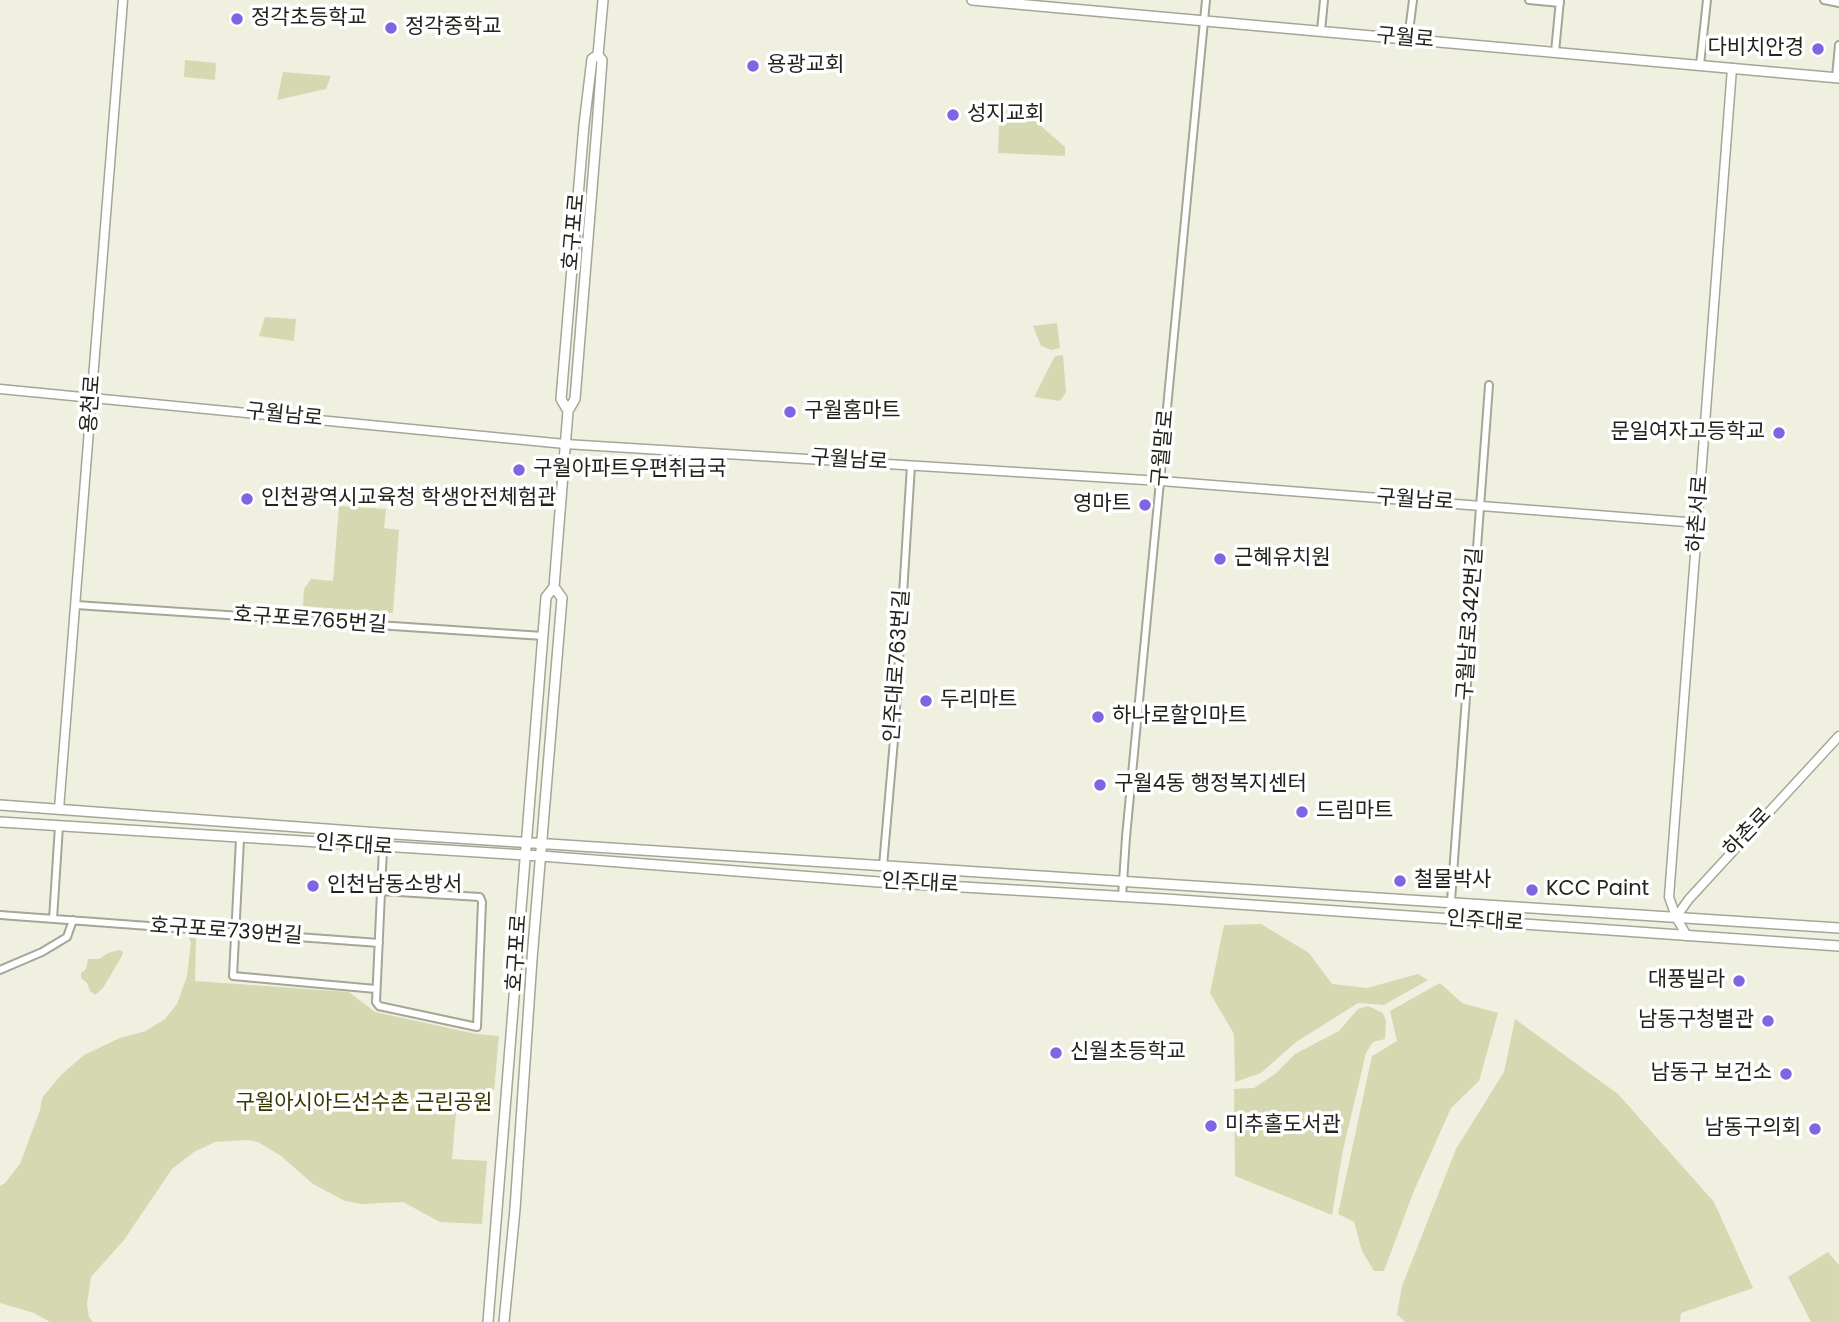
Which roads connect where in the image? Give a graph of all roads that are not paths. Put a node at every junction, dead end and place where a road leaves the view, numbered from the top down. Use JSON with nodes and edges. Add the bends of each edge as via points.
{"nodes":[{"id":1,"x":123,"y":0,"type":"edge"},
{"id":2,"x":603,"y":0,"type":"edge"},
{"id":3,"x":972,"y":0,"type":"edge"},
{"id":4,"x":1206,"y":0,"type":"edge"},
{"id":5,"x":1324,"y":0,"type":"edge"},
{"id":6,"x":1413,"y":0,"type":"edge"},
{"id":7,"x":1529,"y":0,"type":"edge"},
{"id":8,"x":1707,"y":0,"type":"edge"},
{"id":9,"x":1824,"y":0,"type":"edge"},
{"id":10,"x":1560,"y":2,"type":"edge"},
{"id":11,"x":1029,"y":3,"type":"edge"},
{"id":12,"x":1839,"y":3,"type":"edge"},
{"id":13,"x":1205,"y":21,"type":"junction"},
{"id":14,"x":1321,"y":31,"type":"junction"},
{"id":15,"x":1409,"y":39,"type":"junction"},
{"id":16,"x":1839,"y":45,"type":"edge"},
{"id":17,"x":1555,"y":52,"type":"junction"},
{"id":18,"x":598,"y":55,"type":"junction"},
{"id":19,"x":1700,"y":65,"type":"junction"},
{"id":20,"x":1732,"y":68,"type":"junction"},
{"id":21,"x":1837,"y":77,"type":"edge"},
{"id":22,"x":1489,"y":385,"type":"dead end"},
{"id":23,"x":0,"y":389,"type":"edge"},
{"id":24,"x":93,"y":397,"type":"junction"},
{"id":25,"x":568,"y":411,"type":"junction"},
{"id":26,"x":565,"y":444,"type":"junction"},
{"id":27,"x":911,"y":465,"type":"junction"},
{"id":28,"x":1161,"y":481,"type":"junction"},
{"id":29,"x":1480,"y":506,"type":"junction"},
{"id":30,"x":1699,"y":523,"type":"junction"},
{"id":31,"x":554,"y":587,"type":"junction"},
{"id":32,"x":76,"y":605,"type":"junction"},
{"id":33,"x":543,"y":636,"type":"junction"},
{"id":34,"x":1839,"y":736,"type":"edge"},
{"id":35,"x":0,"y":806,"type":"edge"},
{"id":36,"x":59,"y":809,"type":"junction"},
{"id":37,"x":0,"y":822,"type":"edge"},
{"id":38,"x":59,"y":826,"type":"junction"},
{"id":39,"x":240,"y":839,"type":"junction"},
{"id":40,"x":527,"y":842,"type":"junction"},
{"id":41,"x":542,"y":843,"type":"junction"},
{"id":42,"x":383,"y":848,"type":"junction"},
{"id":43,"x":526,"y":856,"type":"junction"},
{"id":44,"x":541,"y":856,"type":"junction"},
{"id":45,"x":883,"y":866,"type":"junction"},
{"id":46,"x":1123,"y":882,"type":"junction"},
{"id":47,"x":382,"y":891,"type":"junction"},
{"id":48,"x":1122,"y":897,"type":"junction"},
{"id":49,"x":1451,"y":901,"type":"junction"},
{"id":50,"x":0,"y":915,"type":"edge"},
{"id":51,"x":1676,"y":916,"type":"junction"},
{"id":52,"x":53,"y":919,"type":"junction"},
{"id":53,"x":73,"y":920,"type":"junction"},
{"id":54,"x":1839,"y":928,"type":"edge"},
{"id":55,"x":234,"y":932,"type":"junction"},
{"id":56,"x":1687,"y":936,"type":"junction"},
{"id":57,"x":379,"y":943,"type":"junction"},
{"id":58,"x":1839,"y":946,"type":"edge"},
{"id":59,"x":0,"y":970,"type":"edge"},
{"id":60,"x":376,"y":989,"type":"junction"},
{"id":61,"x":488,"y":1322,"type":"edge"},
{"id":62,"x":504,"y":1322,"type":"edge"}],
"edges":[{"from":1,"to":24,"type":"street","name":"용천로"},
{"from":2,"to":18,"type":"main road","name":"호구포로"},
{"from":3,"to":11,"type":"main road","name":"구월로"},
{"from":4,"to":13,"type":"street","name":"구월말로"},
{"from":5,"to":14,"type":"street"},
{"from":6,"to":15,"type":"street"},
{"from":7,"to":10,"type":"street"},
{"from":8,"to":19,"type":"street"},
{"from":9,"to":12,"type":"street"},
{"from":10,"to":17,"type":"street"},
{"from":11,"to":13,"type":"main road","name":"구월로"},
{"from":13,"to":14,"type":"main road","name":"구월로"},
{"from":13,"to":28,"type":"street","name":"구월말로"},
{"from":14,"to":15,"type":"main road","name":"구월로"},
{"from":15,"to":17,"type":"main road","name":"구월로"},
{"from":16,"to":21,"type":"street"},
{"from":17,"to":19,"type":"main road","name":"구월로"},
{"from":18,"to":25,"type":"main road","name":"호구포로","via":[[602,60],[587,258],[575,399]]},
{"from":18,"to":25,"type":"main road","name":"호구포로","via":[[592,59],[584,125],[561,399]]},
{"from":19,"to":20,"type":"main road","name":"구월로"},
{"from":20,"to":21,"type":"main road","name":"구월로"},
{"from":20,"to":30,"type":"street","name":"하촌서로"},
{"from":22,"to":29,"type":"street","name":"구월남로342번길"},
{"from":23,"to":24,"type":"street","name":"구월남로"},
{"from":24,"to":26,"type":"street","name":"구월남로"},
{"from":24,"to":32,"type":"street","name":"용천로"},
{"from":25,"to":26,"type":"main road","name":"호구포로"},
{"from":26,"to":27,"type":"street","name":"구월남로"},
{"from":26,"to":31,"type":"main road","name":"호구포로"},
{"from":27,"to":28,"type":"street","name":"구월남로"},
{"from":27,"to":45,"type":"street","name":"인주대로763번길"},
{"from":28,"to":29,"type":"street","name":"구월남로"},
{"from":28,"to":46,"type":"street","name":"구월말로"},
{"from":29,"to":30,"type":"street","name":"구월남로"},
{"from":29,"to":49,"type":"street","name":"구월남로342번길"},
{"from":30,"to":51,"type":"street","name":"하촌서로","via":[[1669,897]]},
{"from":31,"to":33,"type":"main road","name":"호구포로","via":[[546,597]]},
{"from":31,"to":41,"type":"main road","name":"호구포로","via":[[562,598]]},
{"from":32,"to":33,"type":"street","name":"호구포로765번길"},
{"from":32,"to":36,"type":"street","name":"용천로"},
{"from":33,"to":40,"type":"main road","name":"호구포로"},
{"from":34,"to":51,"type":"street","name":"하촌로"},
{"from":35,"to":36,"type":"main road","name":"인주대로"},
{"from":36,"to":40,"type":"main road","name":"인주대로"},
{"from":37,"to":38,"type":"main road","name":"인주대로"},
{"from":38,"to":39,"type":"main road","name":"인주대로"},
{"from":38,"to":52,"type":"street"},
{"from":39,"to":42,"type":"main road","name":"인주대로"},
{"from":39,"to":55,"type":"street"},
{"from":40,"to":41,"type":"main road","name":"인주대로"},
{"from":40,"to":43,"type":"main road","name":"호구포로"},
{"from":41,"to":44,"type":"main road","name":"호구포로"},
{"from":41,"to":45,"type":"main road","name":"인주대로"},
{"from":42,"to":43,"type":"main road","name":"인주대로"},
{"from":42,"to":47,"type":"street"},
{"from":43,"to":44,"type":"main road","name":"인주대로"},
{"from":43,"to":61,"type":"main road","name":"호구포로"},
{"from":44,"to":48,"type":"main road","name":"인주대로"},
{"from":44,"to":62,"type":"main road","name":"호구포로"},
{"from":45,"to":46,"type":"main road","name":"인주대로"},
{"from":46,"to":48,"type":"street","name":"구월말로"},
{"from":46,"to":49,"type":"main road","name":"인주대로"},
{"from":47,"to":57,"type":"street"},
{"from":47,"to":60,"type":"street","via":[[480,897],[477,1027],[379,1006]]},
{"from":48,"to":56,"type":"main road","name":"인주대로"},
{"from":49,"to":51,"type":"main road","name":"인주대로"},
{"from":50,"to":52,"type":"street","name":"호구포로739번길"},
{"from":51,"to":54,"type":"main road","name":"인주대로"},
{"from":51,"to":56,"type":"street"},
{"from":52,"to":53,"type":"street","name":"호구포로739번길"},
{"from":53,"to":55,"type":"street","name":"호구포로739번길"},
{"from":53,"to":59,"type":"street","via":[[67,937],[43,953]]},
{"from":55,"to":57,"type":"street","name":"호구포로739번길"},
{"from":55,"to":60,"type":"street","via":[[233,976]]},
{"from":56,"to":58,"type":"main road","name":"인주대로"},
{"from":57,"to":60,"type":"street"}]}
